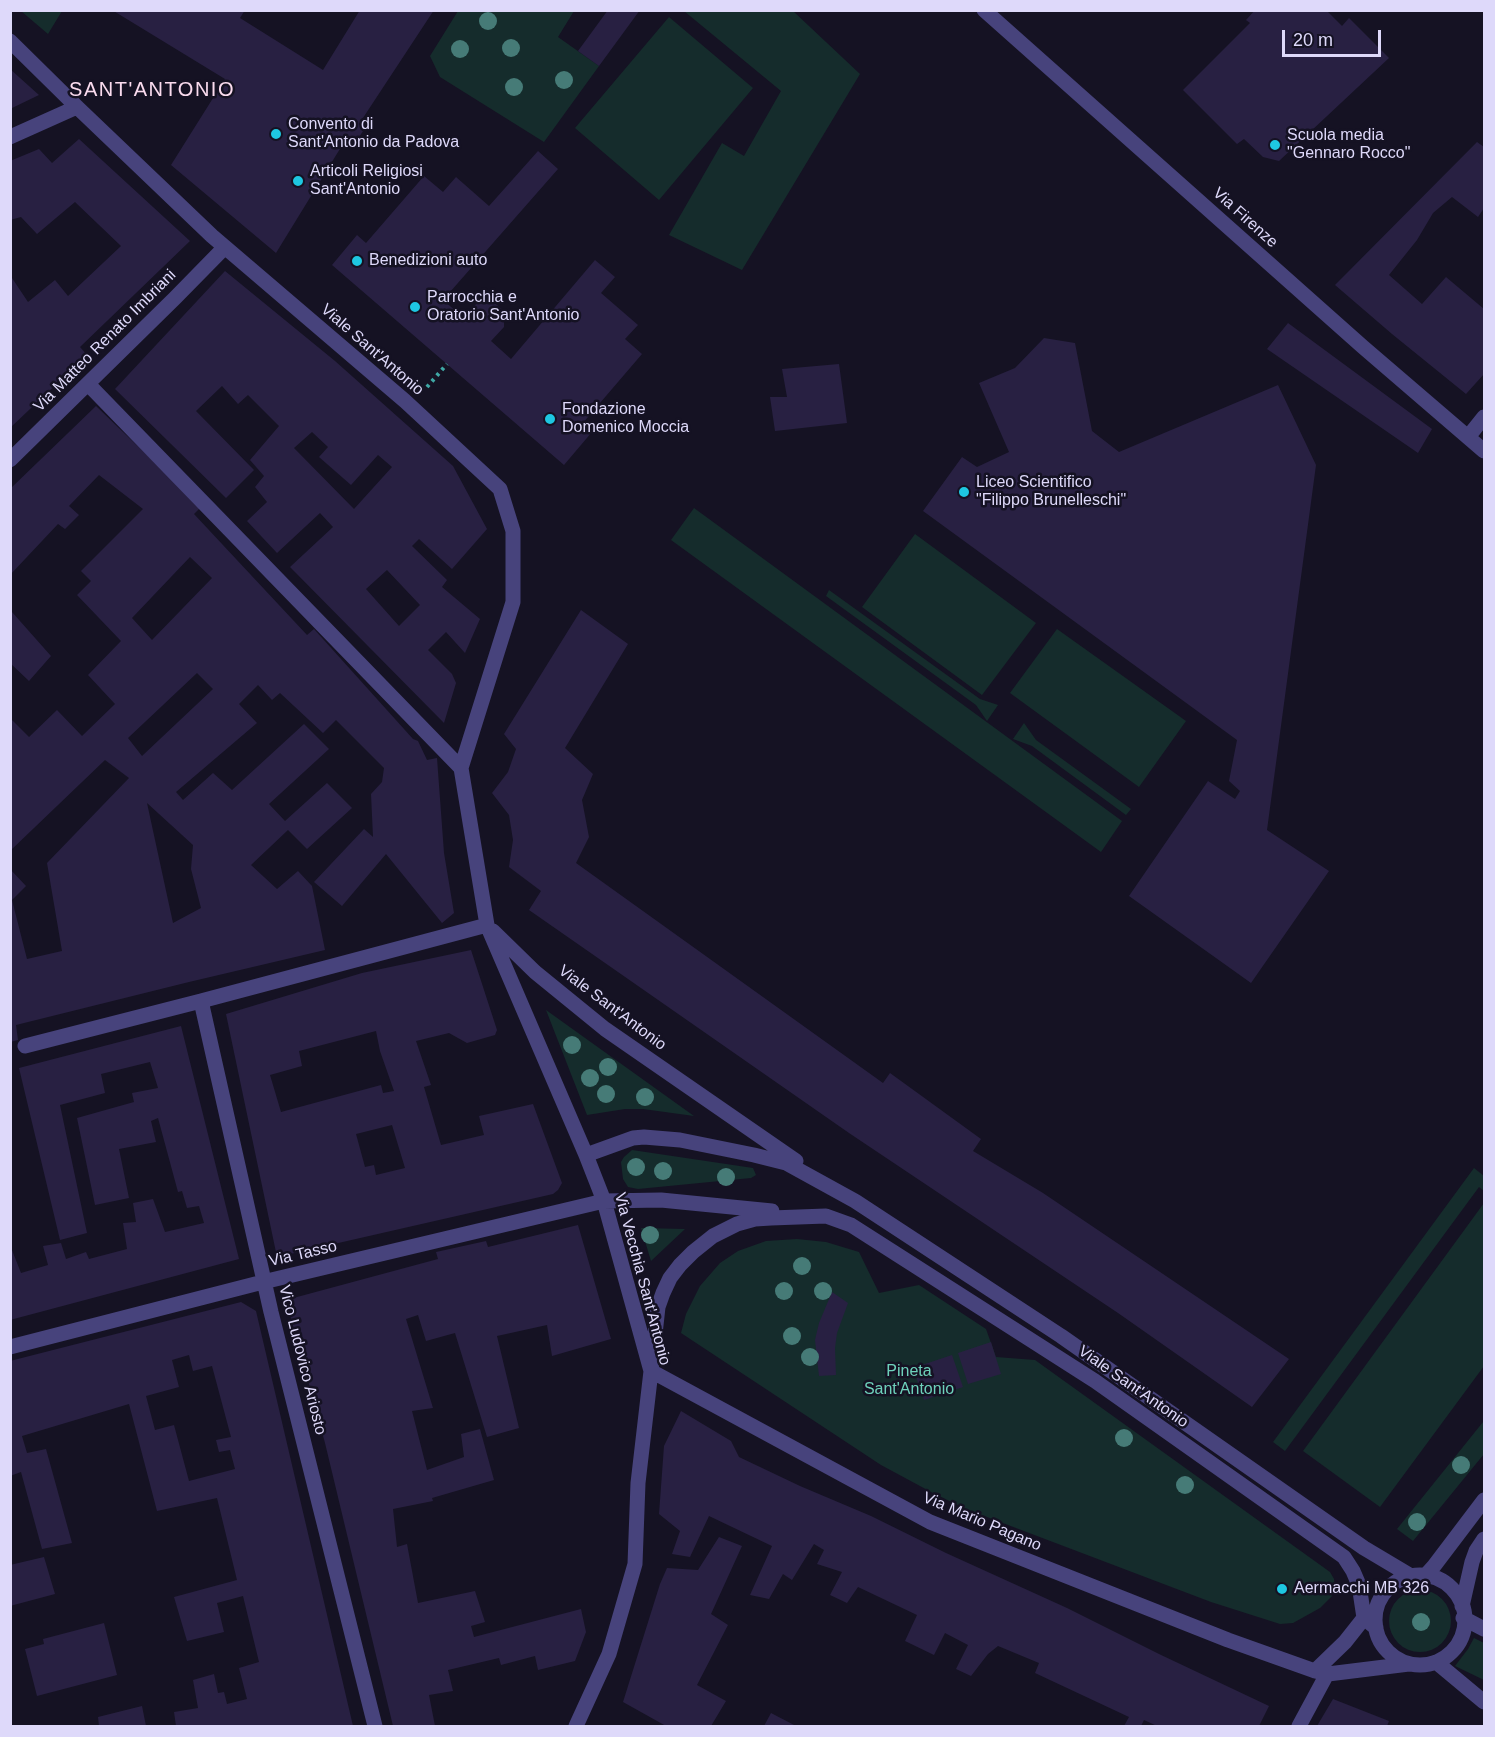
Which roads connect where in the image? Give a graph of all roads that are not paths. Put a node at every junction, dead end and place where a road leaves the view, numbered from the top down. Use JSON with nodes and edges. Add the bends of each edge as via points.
{"nodes":[{"id":1,"x":984,"y":10,"type":"edge"},
{"id":2,"x":10,"y":41,"type":"edge"},
{"id":3,"x":77,"y":107,"type":"junction"},
{"id":4,"x":10,"y":137,"type":"edge"},
{"id":5,"x":225,"y":247,"type":"junction"},
{"id":6,"x":88,"y":384,"type":"junction"},
{"id":7,"x":1485,"y":417,"type":"edge"},
{"id":8,"x":1468,"y":437,"type":"junction"},
{"id":9,"x":1485,"y":451,"type":"edge"},
{"id":10,"x":10,"y":460,"type":"edge"},
{"id":11,"x":461,"y":768,"type":"junction"},
{"id":12,"x":487,"y":925,"type":"junction"},
{"id":13,"x":201,"y":1001,"type":"junction"},
{"id":14,"x":25,"y":1046,"type":"dead end"},
{"id":15,"x":586,"y":1155,"type":"junction"},
{"id":16,"x":855,"y":1201,"type":"junction"},
{"id":17,"x":604,"y":1202,"type":"junction"},
{"id":18,"x":826,"y":1216,"type":"junction"},
{"id":19,"x":264,"y":1282,"type":"junction"},
{"id":20,"x":10,"y":1347,"type":"edge"},
{"id":21,"x":651,"y":1371,"type":"junction"},
{"id":22,"x":1485,"y":1500,"type":"edge"},
{"id":23,"x":1485,"y":1539,"type":"edge"},
{"id":24,"x":1418,"y":1576,"type":"junction"},
{"id":25,"x":1463,"y":1612,"type":"junction"},
{"id":26,"x":1364,"y":1618,"type":"junction"},
{"id":27,"x":1376,"y":1628,"type":"junction"},
{"id":28,"x":1485,"y":1629,"type":"edge"},
{"id":29,"x":1436,"y":1662,"type":"junction"},
{"id":30,"x":1408,"y":1664,"type":"junction"},
{"id":31,"x":1321,"y":1672,"type":"junction"},
{"id":32,"x":1485,"y":1702,"type":"edge"},
{"id":33,"x":582,"y":1724,"type":"edge"},
{"id":34,"x":375,"y":1726,"type":"edge"},
{"id":35,"x":1299,"y":1726,"type":"edge"}],
"edges":[{"from":1,"to":8,"type":"street","name":"Via Firenze"},
{"from":2,"to":3,"type":"street","name":"Viale Sant'Antonio"},
{"from":3,"to":4,"type":"street"},
{"from":3,"to":5,"type":"street","name":"Viale Sant'Antonio"},
{"from":5,"to":6,"type":"street","name":"Via Matteo Renato Imbriani"},
{"from":5,"to":11,"type":"street","name":"Viale Sant'Antonio","via":[[405,401],[500,489],[513,531],[513,602]]},
{"from":6,"to":10,"type":"street","name":"Via Matteo Renato Imbriani"},
{"from":6,"to":11,"type":"street"},
{"from":7,"to":8,"type":"street"},
{"from":8,"to":9,"type":"street","name":"Via Firenze"},
{"from":11,"to":12,"type":"street","name":"Viale Sant'Antonio"},
{"from":12,"to":13,"type":"street"},
{"from":12,"to":15,"type":"street","name":"Via Vecchia Sant'Antonio"},
{"from":12,"to":16,"type":"street","name":"Viale Sant'Antonio","via":[[535,972],[605,1029]]},
{"from":13,"to":14,"type":"street"},
{"from":13,"to":19,"type":"street","name":"Vico Ludovico Ariosto"},
{"from":15,"to":16,"type":"street","name":"Viale Sant'Antonio","via":[[633,1138],[680,1140],[786,1163]]},
{"from":15,"to":17,"type":"street","name":"Via Vecchia Sant'Antonio"},
{"from":16,"to":24,"type":"street","name":"Viale Sant'Antonio","via":[[1061,1336],[1364,1548]]},
{"from":17,"to":18,"type":"street","name":"Viale Sant'Antonio","via":[[661,1200]]},
{"from":17,"to":19,"type":"street","name":"Via Tasso"},
{"from":17,"to":21,"type":"street","name":"Via Vecchia Sant'Antonio"},
{"from":18,"to":21,"type":"street","name":"Viale Sant'Antonio","via":[[755,1219],[713,1236],[693,1252],[670,1278],[658,1307]]},
{"from":18,"to":26,"type":"street","name":"Viale Sant'Antonio","via":[[851,1225],[1095,1381],[1344,1557],[1359,1585]]},
{"from":19,"to":20,"type":"street","name":"Via Tasso"},
{"from":19,"to":34,"type":"street","name":"Vico Ludovico Ariosto"},
{"from":21,"to":31,"type":"street","name":"Via Mario Pagano","via":[[930,1522],[1228,1640]]},
{"from":21,"to":33,"type":"street","name":"Via Vecchia Sant'Antonio","via":[[638,1483],[634,1564],[609,1654]]},
{"from":22,"to":24,"type":"street","via":[[1434,1566]]},
{"from":23,"to":25,"type":"street","via":[[1472,1562]]},
{"from":24,"to":25,"type":"street","via":[[1448,1585]]},
{"from":24,"to":27,"type":"street","via":[[1398,1581],[1388,1589],[1375,1614]]},
{"from":25,"to":28,"type":"street"},
{"from":25,"to":29,"type":"street","via":[[1464,1627],[1458,1645]]},
{"from":26,"to":27,"type":"street"},
{"from":26,"to":31,"type":"street"},
{"from":27,"to":30,"type":"street","via":[[1389,1653]]},
{"from":29,"to":30,"type":"street","name":"Via Mario Pagano"},
{"from":29,"to":32,"type":"street"},
{"from":30,"to":31,"type":"street","name":"Via Mario Pagano"},
{"from":31,"to":35,"type":"street"}]}
